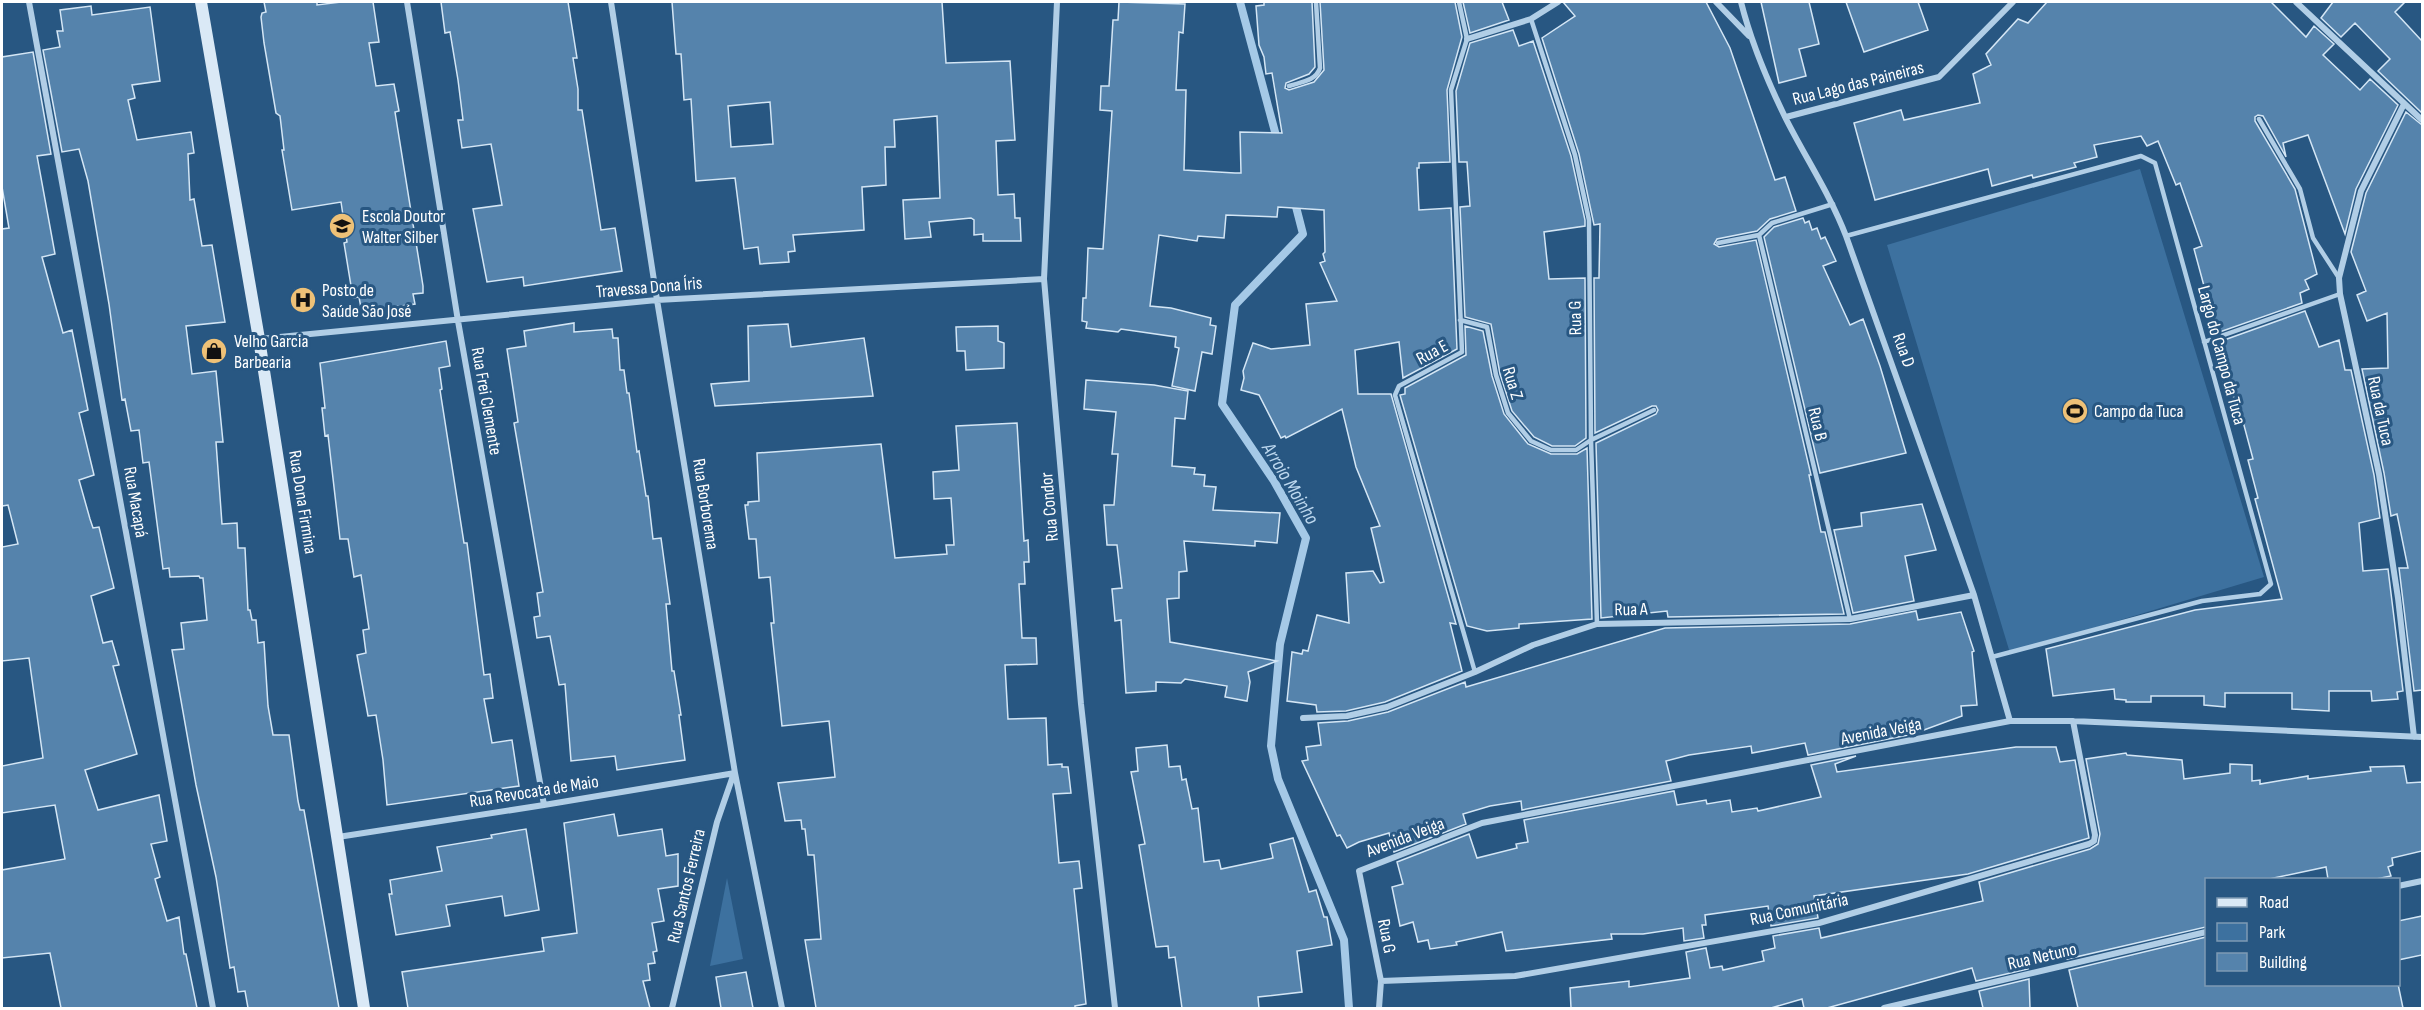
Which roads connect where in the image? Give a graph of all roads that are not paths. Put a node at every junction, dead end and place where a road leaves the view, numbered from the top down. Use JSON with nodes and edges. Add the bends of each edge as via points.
{"nodes":[{"id":1,"x":29,"y":2,"type":"edge"},
{"id":2,"x":201,"y":2,"type":"edge"},
{"id":3,"x":407,"y":2,"type":"edge"},
{"id":4,"x":611,"y":2,"type":"edge"},
{"id":5,"x":1057,"y":2,"type":"edge"},
{"id":6,"x":1316,"y":2,"type":"edge"},
{"id":7,"x":1459,"y":2,"type":"edge"},
{"id":8,"x":1558,"y":2,"type":"edge"},
{"id":9,"x":1716,"y":2,"type":"edge"},
{"id":10,"x":1741,"y":2,"type":"edge"},
{"id":11,"x":2013,"y":2,"type":"edge"},
{"id":12,"x":2296,"y":2,"type":"edge"},
{"id":13,"x":1531,"y":19,"type":"junction"},
{"id":14,"x":1749,"y":36,"type":"junction"},
{"id":15,"x":1467,"y":39,"type":"junction"},
{"id":16,"x":1289,"y":86,"type":"dead end"},
{"id":17,"x":2404,"y":104,"type":"junction"},
{"id":18,"x":1786,"y":117,"type":"junction"},
{"id":19,"x":2259,"y":119,"type":"dead end"},
{"id":20,"x":2422,"y":120,"type":"edge"},
{"id":21,"x":1834,"y":204,"type":"junction"},
{"id":22,"x":1759,"y":235,"type":"junction"},
{"id":23,"x":1846,"y":236,"type":"junction"},
{"id":24,"x":1718,"y":243,"type":"dead end"},
{"id":25,"x":2339,"y":278,"type":"junction"},
{"id":26,"x":1044,"y":279,"type":"junction"},
{"id":27,"x":2340,"y":294,"type":"junction"},
{"id":28,"x":657,"y":300,"type":"junction"},
{"id":29,"x":1460,"y":320,"type":"junction"},
{"id":30,"x":458,"y":321,"type":"junction"},
{"id":31,"x":259,"y":339,"type":"junction"},
{"id":32,"x":2204,"y":342,"type":"junction"},
{"id":33,"x":1654,"y":410,"type":"dead end"},
{"id":34,"x":1591,"y":440,"type":"junction"},
{"id":35,"x":1974,"y":595,"type":"junction"},
{"id":36,"x":1851,"y":620,"type":"junction"},
{"id":37,"x":1597,"y":624,"type":"junction"},
{"id":38,"x":1992,"y":657,"type":"junction"},
{"id":39,"x":1475,"y":672,"type":"junction"},
{"id":40,"x":1303,"y":718,"type":"dead end"},
{"id":41,"x":2010,"y":721,"type":"junction"},
{"id":42,"x":2073,"y":721,"type":"junction"},
{"id":43,"x":2414,"y":737,"type":"junction"},
{"id":44,"x":2422,"y":737,"type":"edge"},
{"id":45,"x":735,"y":773,"type":"junction"},
{"id":46,"x":544,"y":805,"type":"junction"},
{"id":47,"x":338,"y":837,"type":"junction"},
{"id":48,"x":1359,"y":871,"type":"joint"},
{"id":49,"x":2422,"y":881,"type":"edge"},
{"id":50,"x":2400,"y":886,"type":"edge"},
{"id":51,"x":2205,"y":932,"type":"edge"},
{"id":52,"x":1381,"y":981,"type":"junction"},
{"id":53,"x":213,"y":1008,"type":"edge"},
{"id":54,"x":364,"y":1008,"type":"edge"},
{"id":55,"x":672,"y":1008,"type":"edge"},
{"id":56,"x":782,"y":1008,"type":"edge"},
{"id":57,"x":1115,"y":1008,"type":"edge"},
{"id":58,"x":1379,"y":1008,"type":"edge"},
{"id":59,"x":1884,"y":1008,"type":"edge"}],
"edges":[{"from":1,"to":53,"type":"street","name":"Rua Macapá"},
{"from":2,"to":31,"type":"street","name":"Rua Dona Firmina"},
{"from":3,"to":30,"type":"street","name":"Rua Frei Clemente"},
{"from":4,"to":28,"type":"street","name":"Rua Borborema"},
{"from":5,"to":26,"type":"street","name":"Rua Condor"},
{"from":6,"to":16,"type":"lane","via":[[1318,74]]},
{"from":7,"to":15,"type":"lane","name":"Rua E"},
{"from":8,"to":13,"type":"street"},
{"from":9,"to":14,"type":"street"},
{"from":10,"to":14,"type":"street","name":"Rua D"},
{"from":11,"to":18,"type":"street","name":"Rua Lago das Paineiras","via":[[1940,77]]},
{"from":12,"to":17,"type":"street"},
{"from":13,"to":15,"type":"street"},
{"from":13,"to":34,"type":"lane","name":"Rua G","via":[[1575,155],[1589,220]]},
{"from":14,"to":18,"type":"street","name":"Rua D"},
{"from":15,"to":29,"type":"lane","name":"Rua E","via":[[1451,90]]},
{"from":17,"to":20,"type":"street"},
{"from":17,"to":25,"type":"street","name":"Rua da Tuca","via":[[2361,191]]},
{"from":18,"to":21,"type":"street","name":"Rua D"},
{"from":19,"to":25,"type":"lane","via":[[2300,189],[2313,238]]},
{"from":21,"to":22,"type":"lane","via":[[1772,223]]},
{"from":21,"to":23,"type":"street","name":"Rua D"},
{"from":22,"to":24,"type":"lane"},
{"from":22,"to":36,"type":"lane","name":"Rua B"},
{"from":23,"to":32,"type":"lane","name":"Largo do Campo da Tuca","via":[[2141,156],[2155,163]]},
{"from":23,"to":35,"type":"street","name":"Rua D"},
{"from":25,"to":27,"type":"street","name":"Rua da Tuca"},
{"from":26,"to":28,"type":"street","name":"Travessa Dona Íris"},
{"from":26,"to":57,"type":"street","name":"Rua Condor","via":[[1082,715]]},
{"from":27,"to":32,"type":"lane"},
{"from":27,"to":43,"type":"street","name":"Rua da Tuca","via":[[2379,474]]},
{"from":28,"to":30,"type":"street","name":"Travessa Dona Íris"},
{"from":28,"to":45,"type":"street","name":"Rua Borborema"},
{"from":29,"to":34,"type":"lane","name":"Rua Z","via":[[1487,327],[1508,413],[1531,441],[1551,450],[1576,450]]},
{"from":29,"to":39,"type":"lane","name":"Rua E","via":[[1462,352],[1398,386],[1395,395]]},
{"from":30,"to":31,"type":"street","name":"Travessa Dona Íris"},
{"from":30,"to":46,"type":"street","name":"Rua Frei Clemente"},
{"from":31,"to":47,"type":"street","name":"Rua Dona Firmina"},
{"from":32,"to":38,"type":"lane","name":"Largo do Campo da Tuca","via":[[2271,584],[2260,594],[2202,601]]},
{"from":33,"to":34,"type":"lane","name":"Rua Z"},
{"from":34,"to":37,"type":"lane","name":"Rua G"},
{"from":35,"to":36,"type":"street","name":"Rua A"},
{"from":35,"to":38,"type":"street","name":"Rua D"},
{"from":36,"to":37,"type":"street","name":"Rua A"},
{"from":37,"to":39,"type":"street","name":"Rua A","via":[[1533,645]]},
{"from":38,"to":41,"type":"street","name":"Rua D"},
{"from":39,"to":40,"type":"street","name":"Rua A","via":[[1387,707],[1347,716]]},
{"from":41,"to":42,"type":"street","name":"Avenida Veiga"},
{"from":41,"to":48,"type":"street","name":"Avenida Veiga","via":[[1482,823]]},
{"from":42,"to":43,"type":"street","name":"Avenida Veiga"},
{"from":42,"to":52,"type":"street","name":"Rua Comunitária","via":[[2095,835],[2089,844],[1819,923],[1515,976]]},
{"from":43,"to":44,"type":"street","name":"Avenida Veiga"},
{"from":45,"to":46,"type":"street","name":"Rua Revocata de Maio"},
{"from":45,"to":55,"type":"street","name":"Rua Santos Ferreira","via":[[717,822]]},
{"from":45,"to":56,"type":"street","name":"Rua Borborema"},
{"from":46,"to":47,"type":"street","name":"Rua Revocata de Maio"},
{"from":47,"to":54,"type":"street","name":"Rua Dona Firmina"},
{"from":48,"to":52,"type":"street","name":"Rua G"},
{"from":49,"to":50,"type":"street"},
{"from":51,"to":59,"type":"street","name":"Rua Netuno"},
{"from":52,"to":58,"type":"street","name":"Rua G"}]}
